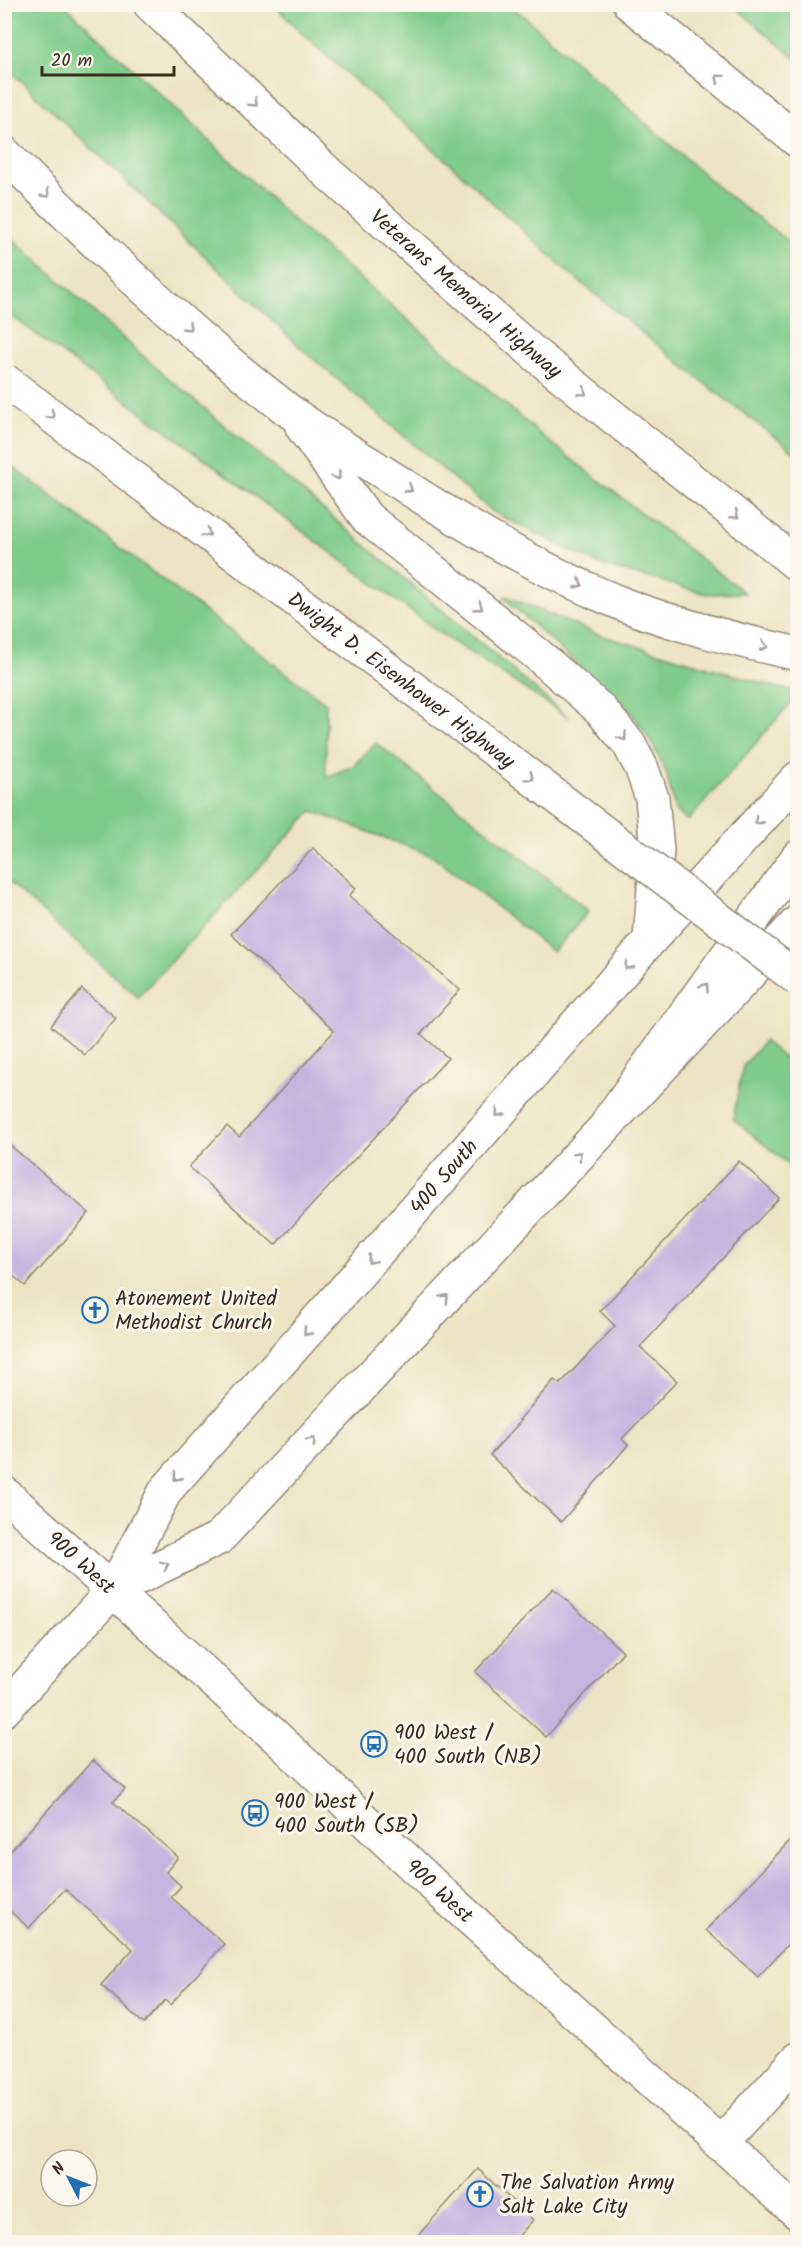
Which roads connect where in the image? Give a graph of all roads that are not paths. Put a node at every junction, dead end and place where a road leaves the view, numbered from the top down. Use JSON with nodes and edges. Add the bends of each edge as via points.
{"nodes":[{"id":1,"x":150,"y":4,"type":"edge"},
{"id":2,"x":630,"y":4,"type":"edge"},
{"id":3,"x":798,"y":141,"type":"edge"},
{"id":4,"x":4,"y":153,"type":"edge"},
{"id":5,"x":4,"y":380,"type":"edge"},
{"id":6,"x":290,"y":411,"type":"junction"},
{"id":7,"x":798,"y":565,"type":"edge"},
{"id":8,"x":798,"y":654,"type":"edge"},
{"id":9,"x":798,"y":778,"type":"edge"},
{"id":10,"x":798,"y":857,"type":"edge"},
{"id":11,"x":798,"y":922,"type":"edge"},
{"id":12,"x":650,"y":940,"type":"junction"},
{"id":13,"x":798,"y":979,"type":"edge"},
{"id":14,"x":609,"y":1120,"type":"junction"},
{"id":15,"x":4,"y":1493,"type":"edge"},
{"id":16,"x":113,"y":1590,"type":"junction"},
{"id":17,"x":4,"y":1710,"type":"edge"},
{"id":18,"x":798,"y":2059,"type":"edge"},
{"id":19,"x":720,"y":2144,"type":"junction"},
{"id":20,"x":798,"y":2213,"type":"edge"}],
"edges":[{"from":1,"to":7,"type":"main road","name":"Veterans Memorial Highway","one_way":true,"via":[[330,175],[537,356]]},
{"from":3,"to":2,"type":"main road","one_way":true},
{"from":4,"to":6,"type":"main road","one_way":true,"via":[[199,337]]},
{"from":5,"to":13,"type":"main road","name":"Dwight D. Eisenhower Highway","one_way":true,"bridge":true},
{"from":6,"to":8,"type":"main road","one_way":true,"via":[[451,516],[538,566],[628,606],[719,636]]},
{"from":6,"to":12,"type":"main road","one_way":true,"via":[[367,518],[538,655],[600,709],[629,744],[652,798],[657,850]]},
{"from":9,"to":12,"type":"main road","name":"400 South","one_way":true},
{"from":14,"to":10,"type":"main road","one_way":true},
{"from":11,"to":14,"type":"main road","name":"400 South"},
{"from":12,"to":16,"type":"main road","name":"400 South","one_way":true,"via":[[166,1490]]},
{"from":16,"to":14,"type":"main road","name":"400 South","one_way":true,"via":[[219,1538]]},
{"from":15,"to":16,"type":"main road","name":"900 West"},
{"from":16,"to":17,"type":"main road","name":"400 South"},
{"from":16,"to":19,"type":"main road","name":"900 West"},
{"from":18,"to":19,"type":"main road"},
{"from":19,"to":20,"type":"main road","name":"900 West"}]}
